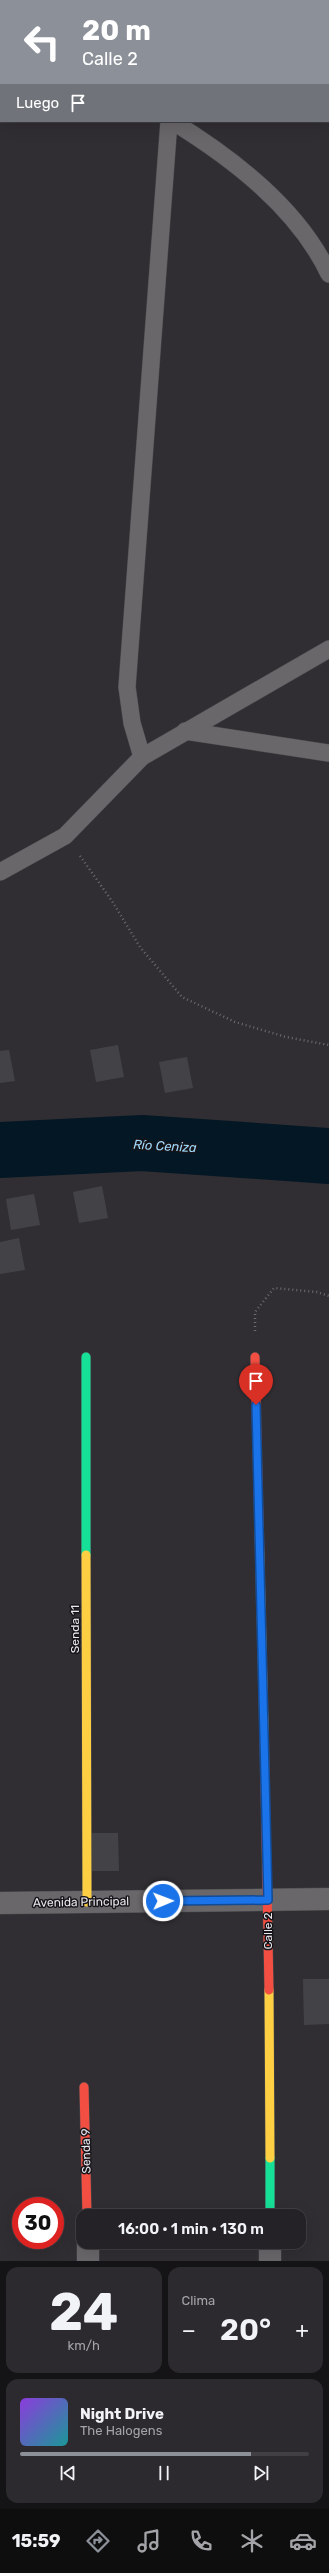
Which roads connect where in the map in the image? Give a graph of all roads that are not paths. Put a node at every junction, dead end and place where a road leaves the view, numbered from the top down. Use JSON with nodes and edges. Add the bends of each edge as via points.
{"nodes":[{"id":1,"x":170,"y":122,"type":"edge"},
{"id":2,"x":172,"y":122,"type":"edge"},
{"id":3,"x":329,"y":274,"type":"edge"},
{"id":4,"x":329,"y":649,"type":"edge"},
{"id":5,"x":185,"y":731,"type":"junction"},
{"id":6,"x":329,"y":754,"type":"edge"},
{"id":7,"x":142,"y":757,"type":"junction"},
{"id":8,"x":0,"y":872,"type":"edge"},
{"id":9,"x":86,"y":1357,"type":"dead end"},
{"id":10,"x":255,"y":1357,"type":"road end"},
{"id":11,"x":329,"y":1899,"type":"edge"},
{"id":12,"x":268,"y":1900,"type":"junction"},
{"id":13,"x":88,"y":1902,"type":"junction"},
{"id":14,"x":0,"y":1903,"type":"edge"},
{"id":15,"x":84,"y":2087,"type":"dead end"},
{"id":16,"x":87,"y":2209,"type":"edge"},
{"id":17,"x":270,"y":2209,"type":"edge"},
{"id":18,"x":88,"y":2249,"type":"edge"},
{"id":19,"x":270,"y":2249,"type":"edge"},
{"id":20,"x":88,"y":2261,"type":"edge"},
{"id":21,"x":270,"y":2261,"type":"edge"}],
"edges":[{"from":1,"to":7,"type":"lane","via":[[127,687],[132,723]]},
{"from":2,"to":3,"type":"lane","via":[[203,140],[253,179],[291,218],[322,260]]},
{"from":4,"to":5,"type":"lane"},
{"from":5,"to":6,"type":"lane"},
{"from":5,"to":7,"type":"lane"},
{"from":7,"to":8,"type":"lane","via":[[65,836]]},
{"from":9,"to":13,"type":"street","name":"Senda 11"},
{"from":10,"to":12,"type":"street","name":"Calle 2"},
{"from":11,"to":12,"type":"street","name":"Avenida Principal"},
{"from":12,"to":13,"type":"street","name":"Avenida Principal"},
{"from":12,"to":17,"type":"street","name":"Calle 2"},
{"from":13,"to":14,"type":"street","name":"Avenida Principal"},
{"from":15,"to":16,"type":"street","name":"Senda 9"},
{"from":18,"to":20,"type":"street"},
{"from":19,"to":21,"type":"street"}]}
